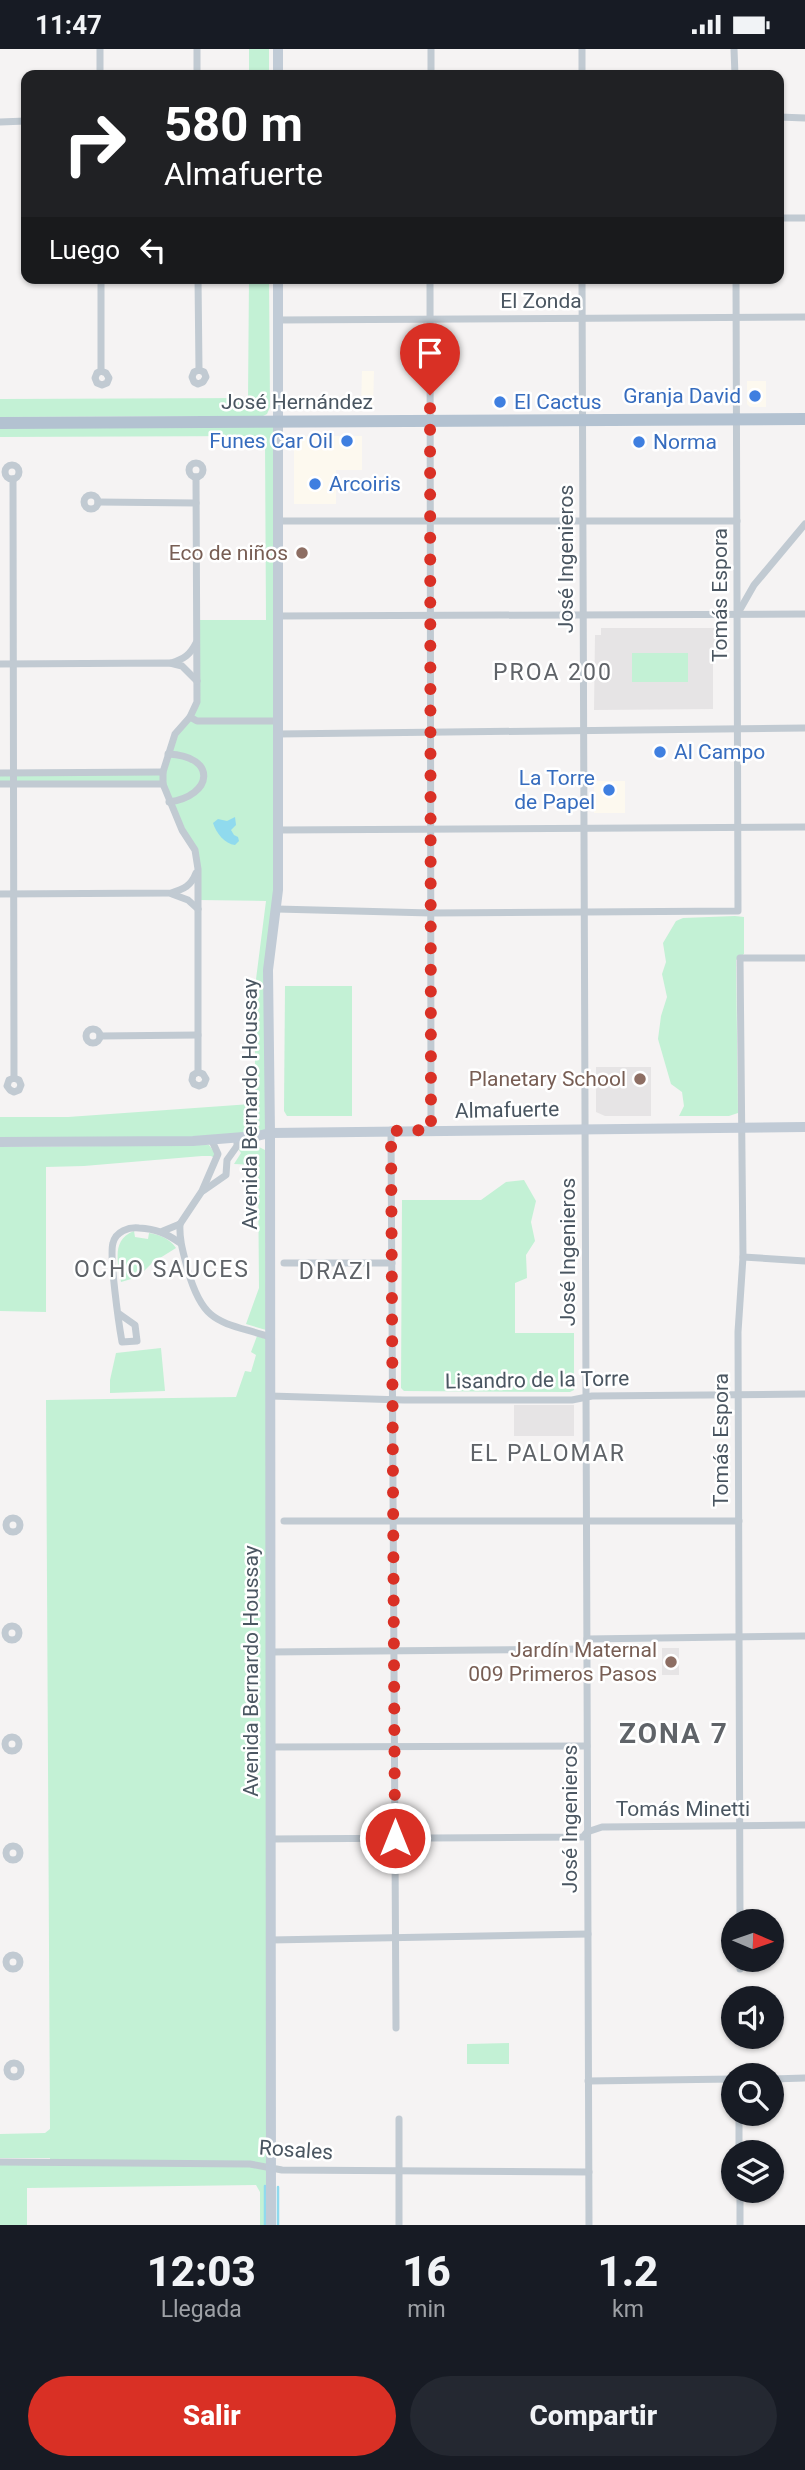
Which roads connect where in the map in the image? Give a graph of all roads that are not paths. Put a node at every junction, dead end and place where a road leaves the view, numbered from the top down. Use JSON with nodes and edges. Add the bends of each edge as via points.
{"nodes":[{"id":1,"x":100,"y":49,"type":"edge"},
{"id":2,"x":197,"y":49,"type":"edge"},
{"id":3,"x":278,"y":49,"type":"edge"},
{"id":4,"x":431,"y":49,"type":"edge"},
{"id":5,"x":582,"y":49,"type":"edge"},
{"id":6,"x":734,"y":49,"type":"edge"},
{"id":7,"x":100,"y":70,"type":"edge"},
{"id":8,"x":197,"y":70,"type":"edge"},
{"id":9,"x":278,"y":70,"type":"edge"},
{"id":10,"x":431,"y":70,"type":"edge"},
{"id":11,"x":582,"y":70,"type":"edge"},
{"id":12,"x":735,"y":70,"type":"edge"},
{"id":13,"x":784,"y":117,"type":"edge"},
{"id":14,"x":805,"y":118,"type":"edge"},
{"id":15,"x":21,"y":121,"type":"edge"},
{"id":16,"x":0,"y":122,"type":"edge"},
{"id":17,"x":784,"y":218,"type":"edge"},
{"id":18,"x":805,"y":218,"type":"edge"},
{"id":19,"x":101,"y":284,"type":"edge"},
{"id":20,"x":198,"y":284,"type":"edge"},
{"id":21,"x":278,"y":284,"type":"edge"},
{"id":22,"x":430,"y":284,"type":"edge"},
{"id":23,"x":582,"y":284,"type":"edge"},
{"id":24,"x":736,"y":284,"type":"edge"},
{"id":25,"x":736,"y":317,"type":"junction"},
{"id":26,"x":805,"y":317,"type":"edge"},
{"id":27,"x":582,"y":318,"type":"junction"},
{"id":28,"x":430,"y":319,"type":"junction"},
{"id":29,"x":278,"y":320,"type":"junction"},
{"id":30,"x":199,"y":370,"type":"dead end"},
{"id":31,"x":101,"y":371,"type":"dead end"},
{"id":32,"x":805,"y":419,"type":"edge"},
{"id":33,"x":583,"y":420,"type":"junction"},
{"id":34,"x":736,"y":420,"type":"junction"},
{"id":35,"x":431,"y":421,"type":"junction"},
{"id":36,"x":278,"y":422,"type":"junction"},
{"id":37,"x":0,"y":423,"type":"edge"},
{"id":38,"x":197,"y":477,"type":"dead end"},
{"id":39,"x":13,"y":479,"type":"dead end"},
{"id":40,"x":98,"y":502,"type":"dead end"},
{"id":41,"x":197,"y":503,"type":"junction"},
{"id":42,"x":278,"y":521,"type":"junction"},
{"id":43,"x":431,"y":521,"type":"junction"},
{"id":44,"x":583,"y":521,"type":"junction"},
{"id":45,"x":737,"y":521,"type":"junction"},
{"id":46,"x":805,"y":524,"type":"edge"},
{"id":47,"x":737,"y":614,"type":"junction"},
{"id":48,"x":805,"y":614,"type":"edge"},
{"id":49,"x":583,"y":615,"type":"junction"},
{"id":50,"x":278,"y":616,"type":"junction"},
{"id":51,"x":431,"y":616,"type":"junction"},
{"id":52,"x":197,"y":641,"type":"junction"},
{"id":53,"x":170,"y":663,"type":"junction"},
{"id":54,"x":0,"y":664,"type":"edge"},
{"id":55,"x":13,"y":664,"type":"junction"},
{"id":56,"x":197,"y":681,"type":"junction"},
{"id":57,"x":190,"y":717,"type":"junction"},
{"id":58,"x":278,"y":721,"type":"junction"},
{"id":59,"x":805,"y":728,"type":"edge"},
{"id":60,"x":738,"y":729,"type":"junction"},
{"id":61,"x":584,"y":730,"type":"junction"},
{"id":62,"x":431,"y":732,"type":"junction"},
{"id":63,"x":278,"y":734,"type":"junction"},
{"id":64,"x":168,"y":754,"type":"junction"},
{"id":65,"x":163,"y":772,"type":"junction"},
{"id":66,"x":0,"y":773,"type":"edge"},
{"id":67,"x":13,"y":773,"type":"junction"},
{"id":68,"x":0,"y":784,"type":"edge"},
{"id":69,"x":13,"y":784,"type":"junction"},
{"id":70,"x":163,"y":784,"type":"junction"},
{"id":71,"x":169,"y":802,"type":"junction"},
{"id":72,"x":738,"y":827,"type":"junction"},
{"id":73,"x":805,"y":827,"type":"edge"},
{"id":74,"x":584,"y":828,"type":"junction"},
{"id":75,"x":431,"y":829,"type":"junction"},
{"id":76,"x":279,"y":830,"type":"junction"},
{"id":77,"x":198,"y":869,"type":"junction"},
{"id":78,"x":171,"y":893,"type":"junction"},
{"id":79,"x":0,"y":894,"type":"edge"},
{"id":80,"x":13,"y":894,"type":"junction"},
{"id":81,"x":198,"y":909,"type":"junction"},
{"id":82,"x":277,"y":909,"type":"junction"},
{"id":83,"x":584,"y":912,"type":"junction"},
{"id":84,"x":431,"y":913,"type":"junction"},
{"id":85,"x":805,"y":958,"type":"edge"},
{"id":86,"x":198,"y":1035,"type":"junction"},
{"id":87,"x":100,"y":1036,"type":"dead end"},
{"id":88,"x":198,"y":1072,"type":"dead end"},
{"id":89,"x":14,"y":1078,"type":"dead end"},
{"id":90,"x":742,"y":1127,"type":"junction"},
{"id":91,"x":805,"y":1127,"type":"edge"},
{"id":92,"x":585,"y":1129,"type":"junction"},
{"id":93,"x":431,"y":1130,"type":"junction"},
{"id":94,"x":391,"y":1131,"type":"junction"},
{"id":95,"x":270,"y":1133,"type":"junction"},
{"id":96,"x":237,"y":1138,"type":"junction"},
{"id":97,"x":212,"y":1140,"type":"junction"},
{"id":98,"x":0,"y":1142,"type":"edge"},
{"id":99,"x":218,"y":1154,"type":"junction"},
{"id":100,"x":227,"y":1160,"type":"junction"},
{"id":101,"x":202,"y":1191,"type":"junction"},
{"id":102,"x":180,"y":1224,"type":"junction"},
{"id":103,"x":163,"y":1231,"type":"junction"},
{"id":104,"x":180,"y":1243,"type":"junction"},
{"id":105,"x":743,"y":1257,"type":"junction"},
{"id":106,"x":805,"y":1261,"type":"edge"},
{"id":107,"x":284,"y":1263,"type":"dead end"},
{"id":108,"x":392,"y":1263,"type":"junction"},
{"id":109,"x":118,"y":1313,"type":"dead end"},
{"id":110,"x":270,"y":1337,"type":"junction"},
{"id":111,"x":805,"y":1394,"type":"edge"},
{"id":112,"x":738,"y":1395,"type":"junction"},
{"id":113,"x":270,"y":1396,"type":"junction"},
{"id":114,"x":586,"y":1397,"type":"junction"},
{"id":115,"x":393,"y":1399,"type":"junction"},
{"id":116,"x":284,"y":1521,"type":"dead end"},
{"id":117,"x":394,"y":1521,"type":"junction"},
{"id":118,"x":586,"y":1521,"type":"junction"},
{"id":119,"x":739,"y":1521,"type":"junction"},
{"id":120,"x":805,"y":1636,"type":"edge"},
{"id":121,"x":740,"y":1637,"type":"junction"},
{"id":122,"x":587,"y":1639,"type":"junction"},
{"id":123,"x":587,"y":1649,"type":"junction"},
{"id":124,"x":394,"y":1651,"type":"junction"},
{"id":125,"x":270,"y":1652,"type":"junction"},
{"id":126,"x":587,"y":1746,"type":"junction"},
{"id":127,"x":271,"y":1747,"type":"junction"},
{"id":128,"x":395,"y":1747,"type":"junction"},
{"id":129,"x":805,"y":1825,"type":"edge"},
{"id":130,"x":740,"y":1826,"type":"junction"},
{"id":131,"x":587,"y":1832,"type":"junction"},
{"id":132,"x":395,"y":1838,"type":"junction"},
{"id":133,"x":271,"y":1839,"type":"junction"},
{"id":134,"x":740,"y":1909,"type":"edge"},
{"id":135,"x":588,"y":1934,"type":"junction"},
{"id":136,"x":396,"y":1938,"type":"junction"},
{"id":137,"x":271,"y":1940,"type":"junction"},
{"id":138,"x":396,"y":2028,"type":"dead end"},
{"id":139,"x":784,"y":2078,"type":"edge"},
{"id":140,"x":805,"y":2078,"type":"edge"},
{"id":141,"x":721,"y":2079,"type":"edge"},
{"id":142,"x":589,"y":2081,"type":"junction"},
{"id":143,"x":399,"y":2119,"type":"dead end"},
{"id":144,"x":0,"y":2162,"type":"edge"},
{"id":145,"x":271,"y":2168,"type":"junction"},
{"id":146,"x":399,"y":2171,"type":"junction"},
{"id":147,"x":589,"y":2172,"type":"junction"},
{"id":148,"x":740,"y":2203,"type":"edge"},
{"id":149,"x":271,"y":2225,"type":"edge"},
{"id":150,"x":400,"y":2225,"type":"edge"},
{"id":151,"x":589,"y":2225,"type":"edge"},
{"id":152,"x":740,"y":2225,"type":"edge"}],
"edges":[{"from":1,"to":7,"type":"street"},
{"from":2,"to":8,"type":"street"},
{"from":3,"to":9,"type":"main road"},
{"from":4,"to":10,"type":"street"},
{"from":5,"to":11,"type":"street"},
{"from":6,"to":12,"type":"street"},
{"from":13,"to":14,"type":"street"},
{"from":15,"to":16,"type":"street"},
{"from":17,"to":18,"type":"street"},
{"from":19,"to":31,"type":"street"},
{"from":20,"to":30,"type":"street"},
{"from":21,"to":29,"type":"main road","name":"Avenida Bernardo Houssay"},
{"from":22,"to":28,"type":"street"},
{"from":23,"to":27,"type":"street","name":"José Ingenieros"},
{"from":24,"to":25,"type":"street","name":"Tomás Espora"},
{"from":25,"to":26,"type":"street","name":"El Zonda"},
{"from":25,"to":27,"type":"street","name":"El Zonda"},
{"from":25,"to":34,"type":"street","name":"Tomás Espora"},
{"from":27,"to":28,"type":"street","name":"El Zonda"},
{"from":27,"to":33,"type":"street","name":"José Ingenieros"},
{"from":28,"to":29,"type":"street","name":"El Zonda"},
{"from":28,"to":35,"type":"street"},
{"from":29,"to":36,"type":"main road","name":"Avenida Bernardo Houssay"},
{"from":32,"to":34,"type":"main road","name":"José Hernández"},
{"from":33,"to":34,"type":"main road","name":"José Hernández"},
{"from":33,"to":35,"type":"main road","name":"José Hernández"},
{"from":33,"to":44,"type":"street","name":"José Ingenieros"},
{"from":34,"to":45,"type":"street","name":"Tomás Espora"},
{"from":35,"to":36,"type":"main road","name":"José Hernández"},
{"from":35,"to":43,"type":"street"},
{"from":36,"to":37,"type":"main road","name":"José Hernández"},
{"from":36,"to":42,"type":"main road","name":"Avenida Bernardo Houssay"},
{"from":38,"to":41,"type":"street"},
{"from":39,"to":55,"type":"street"},
{"from":40,"to":41,"type":"street"},
{"from":41,"to":52,"type":"street"},
{"from":42,"to":43,"type":"street"},
{"from":42,"to":50,"type":"main road","name":"Avenida Bernardo Houssay"},
{"from":43,"to":44,"type":"street"},
{"from":43,"to":51,"type":"street"},
{"from":44,"to":45,"type":"street"},
{"from":44,"to":49,"type":"street","name":"José Ingenieros"},
{"from":45,"to":47,"type":"street","name":"Tomás Espora"},
{"from":46,"to":47,"type":"street","via":[[754,585]]},
{"from":47,"to":48,"type":"street"},
{"from":47,"to":49,"type":"street"},
{"from":47,"to":60,"type":"street","name":"Tomás Espora"},
{"from":49,"to":51,"type":"street"},
{"from":49,"to":61,"type":"street","name":"José Ingenieros"},
{"from":50,"to":51,"type":"street"},
{"from":50,"to":58,"type":"main road","name":"Avenida Bernardo Houssay"},
{"from":51,"to":62,"type":"street"},
{"from":52,"to":53,"type":"street","via":[[183,659]]},
{"from":52,"to":56,"type":"street"},
{"from":53,"to":55,"type":"street"},
{"from":53,"to":56,"type":"street","via":[[182,666]]},
{"from":54,"to":55,"type":"street"},
{"from":55,"to":67,"type":"street"},
{"from":56,"to":57,"type":"street","via":[[197,702]]},
{"from":57,"to":58,"type":"street","via":[[198,721]]},
{"from":57,"to":64,"type":"street","via":[[175,734]]},
{"from":58,"to":63,"type":"main road","name":"Avenida Bernardo Houssay"},
{"from":59,"to":60,"type":"street"},
{"from":60,"to":61,"type":"street"},
{"from":60,"to":72,"type":"street","name":"Tomás Espora"},
{"from":61,"to":62,"type":"street"},
{"from":61,"to":74,"type":"street","name":"José Ingenieros"},
{"from":62,"to":63,"type":"street"},
{"from":62,"to":75,"type":"street"},
{"from":63,"to":76,"type":"main road","name":"Avenida Bernardo Houssay"},
{"from":64,"to":65,"type":"street"},
{"from":64,"to":71,"type":"street","via":[[198,761],[203,774],[194,795]]},
{"from":65,"to":67,"type":"street"},
{"from":65,"to":70,"type":"street"},
{"from":66,"to":67,"type":"street"},
{"from":67,"to":69,"type":"street"},
{"from":68,"to":69,"type":"street"},
{"from":69,"to":70,"type":"street"},
{"from":69,"to":80,"type":"street"},
{"from":70,"to":71,"type":"street"},
{"from":71,"to":77,"type":"street","via":[[195,850]]},
{"from":72,"to":73,"type":"street"},
{"from":72,"to":74,"type":"street"},
{"from":72,"to":83,"type":"street","name":"Tomás Espora","via":[[738,911]]},
{"from":74,"to":75,"type":"street"},
{"from":74,"to":83,"type":"street","name":"José Ingenieros"},
{"from":75,"to":76,"type":"street"},
{"from":75,"to":84,"type":"street"},
{"from":76,"to":82,"type":"main road","name":"Avenida Bernardo Houssay"},
{"from":77,"to":78,"type":"street","via":[[192,883]]},
{"from":77,"to":81,"type":"street"},
{"from":78,"to":80,"type":"street"},
{"from":78,"to":81,"type":"street"},
{"from":79,"to":80,"type":"street"},
{"from":80,"to":89,"type":"street"},
{"from":81,"to":86,"type":"street"},
{"from":82,"to":84,"type":"street"},
{"from":82,"to":95,"type":"main road","name":"Avenida Bernardo Houssay","via":[[267,1012]]},
{"from":83,"to":84,"type":"street"},
{"from":83,"to":92,"type":"street","name":"José Ingenieros"},
{"from":84,"to":93,"type":"street"},
{"from":85,"to":90,"type":"street","name":"Tomás Espora","via":[[740,958]]},
{"from":86,"to":87,"type":"street"},
{"from":86,"to":88,"type":"street"},
{"from":90,"to":91,"type":"main road","name":"Almafuerte"},
{"from":90,"to":92,"type":"main road","name":"Almafuerte"},
{"from":90,"to":105,"type":"street","name":"Tomás Espora"},
{"from":92,"to":93,"type":"main road","name":"Almafuerte"},
{"from":92,"to":114,"type":"street","name":"José Ingenieros"},
{"from":93,"to":94,"type":"main road","name":"Almafuerte"},
{"from":94,"to":95,"type":"main road","name":"Almafuerte"},
{"from":94,"to":108,"type":"street"},
{"from":95,"to":96,"type":"main road","name":"Almafuerte"},
{"from":95,"to":110,"type":"main road","name":"Avenida Bernardo Houssay"},
{"from":96,"to":97,"type":"main road","name":"Almafuerte"},
{"from":96,"to":100,"type":"street"},
{"from":97,"to":98,"type":"main road","name":"Almafuerte"},
{"from":97,"to":99,"type":"street"},
{"from":99,"to":100,"type":"street"},
{"from":99,"to":101,"type":"street"},
{"from":100,"to":101,"type":"street","via":[[226,1175]]},
{"from":101,"to":102,"type":"street"},
{"from":102,"to":103,"type":"street"},
{"from":102,"to":104,"type":"street"},
{"from":103,"to":104,"type":"street"},
{"from":103,"to":109,"type":"street","via":[[125,1229],[113,1241]]},
{"from":104,"to":110,"type":"street","via":[[203,1309],[229,1324]]},
{"from":105,"to":106,"type":"street"},
{"from":105,"to":112,"type":"street","name":"Tomás Espora"},
{"from":107,"to":108,"type":"street"},
{"from":108,"to":115,"type":"street"},
{"from":110,"to":113,"type":"main road","name":"Avenida Bernardo Houssay"},
{"from":111,"to":112,"type":"street","name":"Lisandro de la Torre"},
{"from":112,"to":114,"type":"street","name":"Lisandro de la Torre"},
{"from":112,"to":119,"type":"street","name":"Tomás Espora"},
{"from":113,"to":115,"type":"street","name":"Lisandro de la Torre"},
{"from":113,"to":125,"type":"main road","name":"Avenida Bernardo Houssay"},
{"from":114,"to":115,"type":"street","name":"Lisandro de la Torre"},
{"from":114,"to":118,"type":"street","name":"José Ingenieros"},
{"from":115,"to":117,"type":"street"},
{"from":116,"to":117,"type":"street"},
{"from":117,"to":118,"type":"street"},
{"from":117,"to":124,"type":"street"},
{"from":118,"to":119,"type":"street"},
{"from":118,"to":122,"type":"street","name":"José Ingenieros"},
{"from":119,"to":121,"type":"street","name":"Tomás Espora"},
{"from":120,"to":121,"type":"street"},
{"from":121,"to":122,"type":"street"},
{"from":121,"to":130,"type":"street","name":"Tomás Espora"},
{"from":122,"to":123,"type":"street","name":"José Ingenieros"},
{"from":123,"to":124,"type":"street"},
{"from":123,"to":126,"type":"street","name":"José Ingenieros"},
{"from":124,"to":125,"type":"street"},
{"from":124,"to":128,"type":"street"},
{"from":125,"to":127,"type":"main road","name":"Avenida Bernardo Houssay"},
{"from":126,"to":128,"type":"street"},
{"from":126,"to":131,"type":"street","name":"José Ingenieros"},
{"from":127,"to":128,"type":"street"},
{"from":127,"to":133,"type":"main road","name":"Avenida Bernardo Houssay"},
{"from":128,"to":132,"type":"street"},
{"from":129,"to":130,"type":"street","name":"Tomás Minetti"},
{"from":130,"to":131,"type":"street","name":"Tomás Minetti","via":[[602,1826]]},
{"from":130,"to":134,"type":"street","name":"Tomás Espora"},
{"from":131,"to":132,"type":"street","name":"Tomás Minetti","via":[[583,1837]]},
{"from":131,"to":135,"type":"street","name":"José Ingenieros"},
{"from":132,"to":133,"type":"street","name":"Tomás Minetti"},
{"from":132,"to":136,"type":"street"},
{"from":133,"to":137,"type":"main road","name":"Avenida Bernardo Houssay"},
{"from":135,"to":136,"type":"street"},
{"from":135,"to":142,"type":"street","name":"José Ingenieros"},
{"from":136,"to":137,"type":"street"},
{"from":136,"to":138,"type":"street"},
{"from":137,"to":145,"type":"main road","name":"Avenida Bernardo Houssay"},
{"from":139,"to":140,"type":"street"},
{"from":141,"to":142,"type":"street"},
{"from":142,"to":147,"type":"street","name":"José Ingenieros"},
{"from":143,"to":146,"type":"street"},
{"from":144,"to":145,"type":"street","name":"Rosales","via":[[250,2164]]},
{"from":145,"to":146,"type":"street","name":"Rosales"},
{"from":145,"to":149,"type":"main road","name":"Avenida Bernardo Houssay"},
{"from":146,"to":147,"type":"street","name":"Rosales"},
{"from":146,"to":150,"type":"street"},
{"from":147,"to":151,"type":"street","name":"José Ingenieros"},
{"from":148,"to":152,"type":"street"}]}
